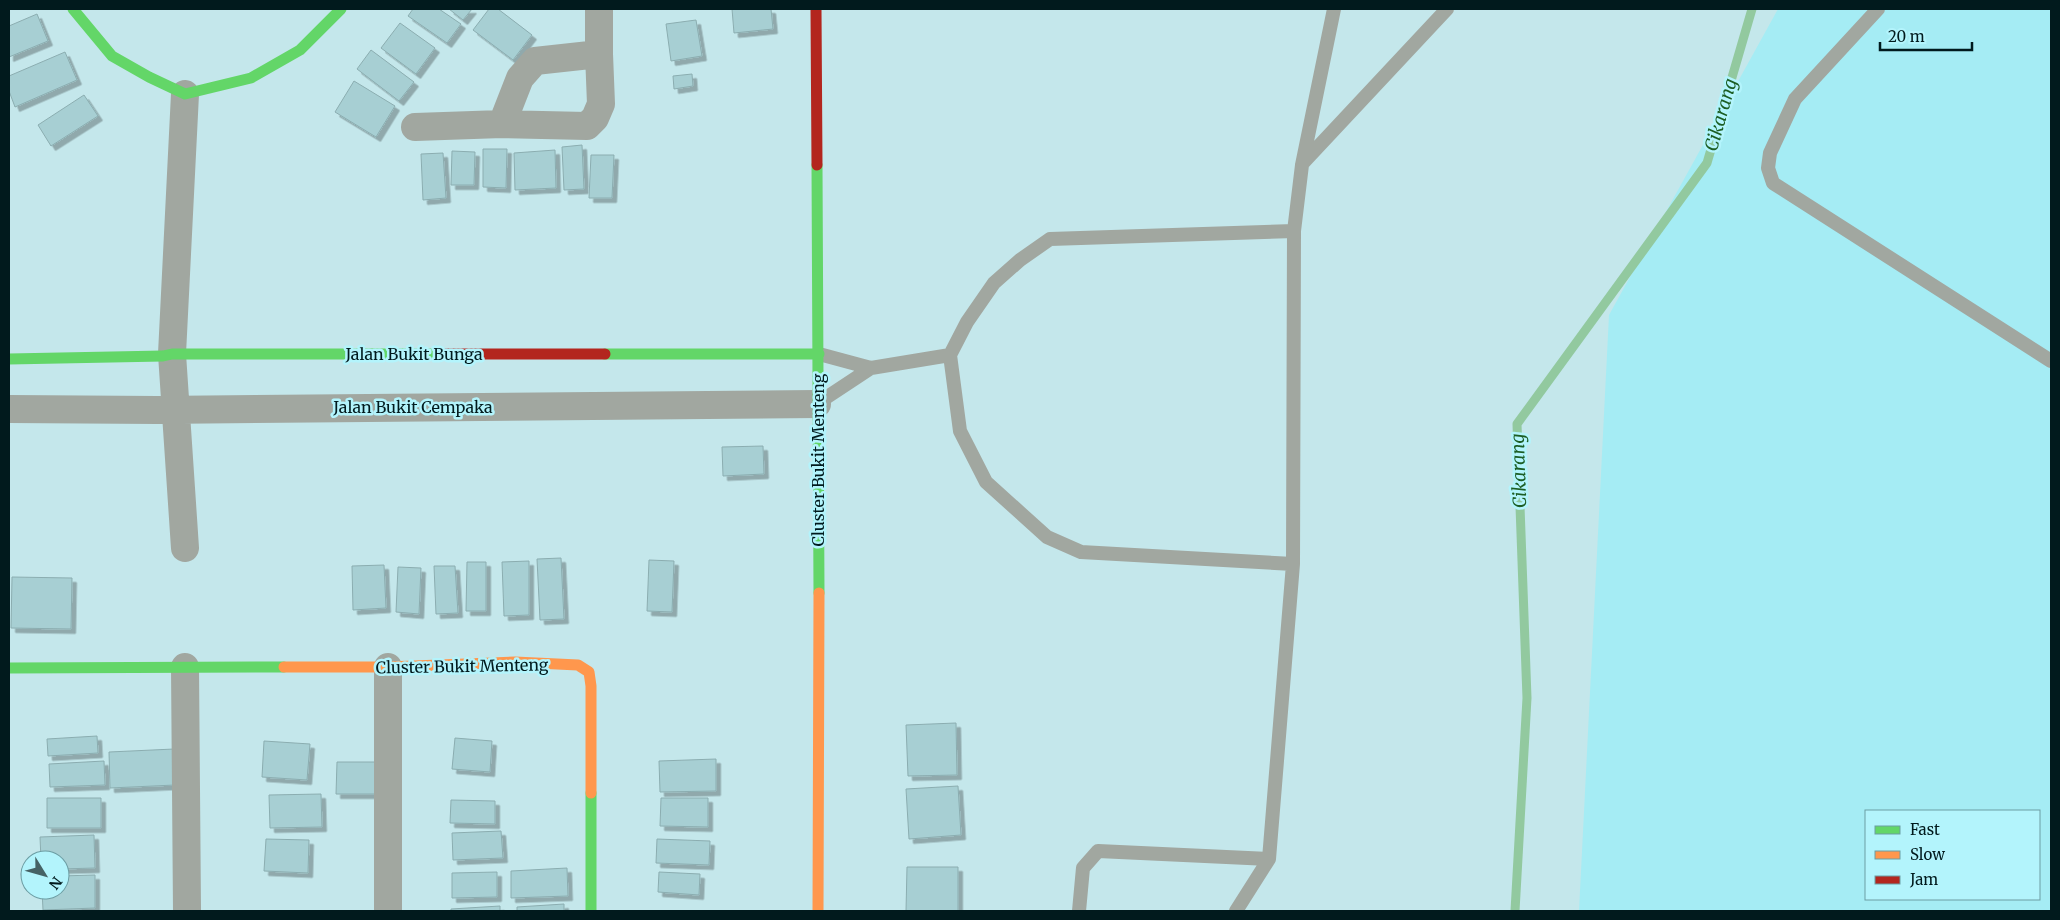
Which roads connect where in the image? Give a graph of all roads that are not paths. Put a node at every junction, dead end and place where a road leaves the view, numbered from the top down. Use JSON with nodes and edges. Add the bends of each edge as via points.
{"nodes":[{"id":1,"x":73,"y":9,"type":"edge"},
{"id":2,"x":341,"y":9,"type":"edge"},
{"id":3,"x":599,"y":9,"type":"edge"},
{"id":4,"x":816,"y":9,"type":"edge"},
{"id":5,"x":1334,"y":9,"type":"edge"},
{"id":6,"x":1447,"y":9,"type":"edge"},
{"id":7,"x":1878,"y":9,"type":"edge"},
{"id":8,"x":599,"y":54,"type":"junction"},
{"id":9,"x":185,"y":94,"type":"junction"},
{"id":10,"x":502,"y":124,"type":"junction"},
{"id":11,"x":415,"y":127,"type":"dead end"},
{"id":12,"x":1302,"y":165,"type":"junction"},
{"id":13,"x":1294,"y":231,"type":"junction"},
{"id":14,"x":172,"y":354,"type":"junction"},
{"id":15,"x":819,"y":354,"type":"junction"},
{"id":16,"x":950,"y":355,"type":"junction"},
{"id":17,"x":9,"y":359,"type":"edge"},
{"id":18,"x":2051,"y":361,"type":"edge"},
{"id":19,"x":871,"y":368,"type":"junction"},
{"id":20,"x":817,"y":404,"type":"junction"},
{"id":21,"x":9,"y":409,"type":"edge"},
{"id":22,"x":175,"y":409,"type":"junction"},
{"id":23,"x":185,"y":548,"type":"dead end"},
{"id":24,"x":1292,"y":564,"type":"junction"},
{"id":25,"x":184,"y":667,"type":"junction"},
{"id":26,"x":9,"y":668,"type":"edge"},
{"id":27,"x":388,"y":668,"type":"junction"},
{"id":28,"x":1269,"y":860,"type":"junction"},
{"id":29,"x":186,"y":911,"type":"edge"},
{"id":30,"x":388,"y":911,"type":"edge"},
{"id":31,"x":591,"y":911,"type":"edge"},
{"id":32,"x":818,"y":911,"type":"edge"},
{"id":33,"x":1080,"y":911,"type":"edge"},
{"id":34,"x":1236,"y":911,"type":"edge"}],
"edges":[{"from":1,"to":9,"type":"street","via":[[112,56]]},
{"from":2,"to":9,"type":"street","via":[[300,50],[250,78]]},
{"from":3,"to":8,"type":"street"},
{"from":4,"to":15,"type":"street","name":"Cluster Bukit Menteng"},
{"from":5,"to":12,"type":"lane"},
{"from":6,"to":12,"type":"lane"},
{"from":7,"to":18,"type":"lane","via":[[1794,99],[1770,153],[1768,168],[1773,183]]},
{"from":8,"to":10,"type":"street","via":[[535,61],[520,78]]},
{"from":8,"to":10,"type":"street","via":[[601,104],[587,126]]},
{"from":9,"to":14,"type":"street"},
{"from":10,"to":11,"type":"street"},
{"from":12,"to":13,"type":"lane"},
{"from":13,"to":16,"type":"lane","via":[[1050,239],[994,283],[967,322]]},
{"from":13,"to":24,"type":"lane"},
{"from":14,"to":15,"type":"street","name":"Jalan Bukit Bunga"},
{"from":14,"to":17,"type":"street","name":"Jalan Bukit Bunga"},
{"from":14,"to":22,"type":"street"},
{"from":15,"to":19,"type":"lane"},
{"from":15,"to":20,"type":"street","name":"Cluster Bukit Menteng"},
{"from":16,"to":19,"type":"lane"},
{"from":16,"to":24,"type":"lane","via":[[960,430],[986,482],[1046,537],[1081,552]]},
{"from":19,"to":20,"type":"lane"},
{"from":20,"to":22,"type":"street","name":"Jalan Bukit Cempaka"},
{"from":20,"to":32,"type":"street","name":"Cluster Bukit Menteng"},
{"from":21,"to":22,"type":"street","name":"Jalan Bukit Cempaka"},
{"from":22,"to":23,"type":"street"},
{"from":24,"to":28,"type":"lane"},
{"from":25,"to":26,"type":"street","name":"Cluster Bukit Menteng"},
{"from":25,"to":27,"type":"street","name":"Cluster Bukit Menteng"},
{"from":25,"to":29,"type":"street"},
{"from":27,"to":30,"type":"street"},
{"from":27,"to":31,"type":"street","name":"Cluster Bukit Menteng","via":[[515,662],[578,665],[589,672],[592,686]]},
{"from":28,"to":33,"type":"lane","via":[[1098,851],[1083,868]]},
{"from":28,"to":34,"type":"lane"}]}
